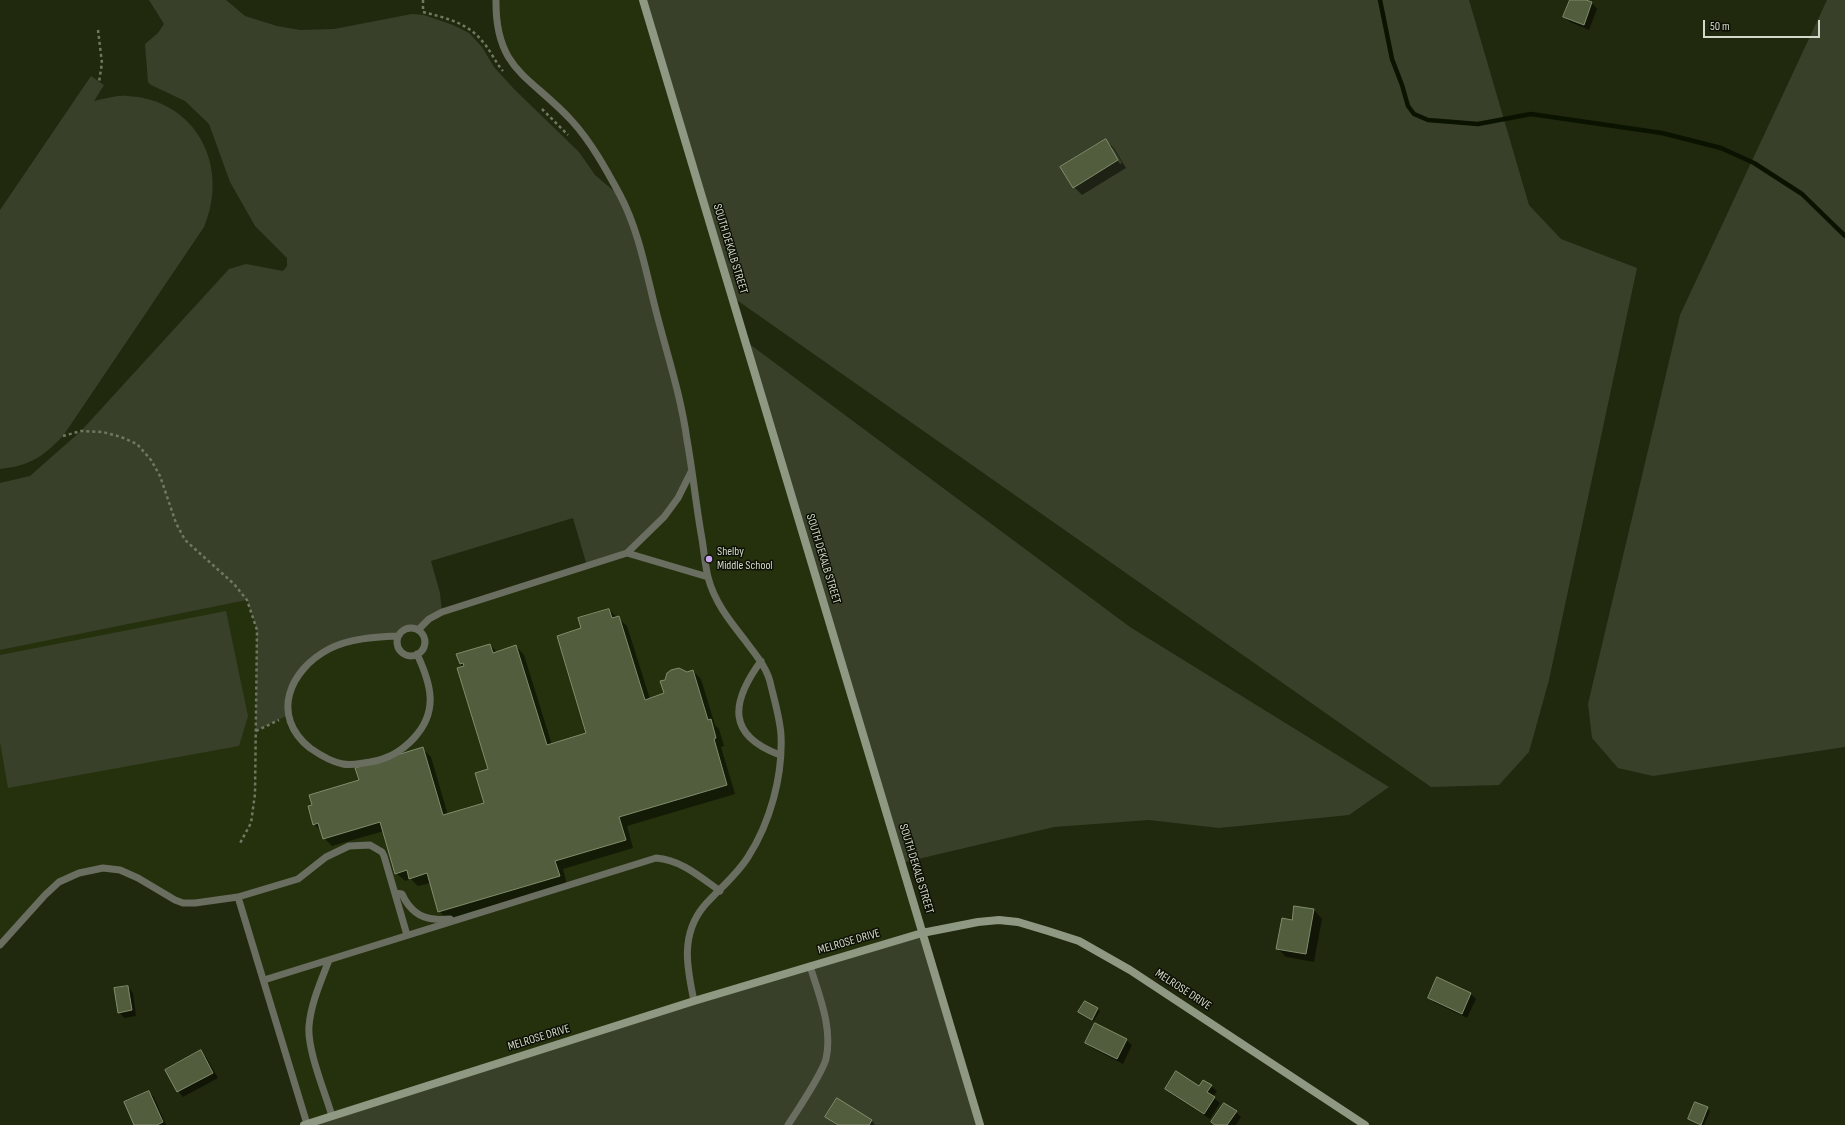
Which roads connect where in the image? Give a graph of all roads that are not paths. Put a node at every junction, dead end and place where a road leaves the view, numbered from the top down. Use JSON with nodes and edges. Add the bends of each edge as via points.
{"nodes":[{"id":1,"x":496,"y":0,"type":"edge"},
{"id":2,"x":643,"y":0,"type":"edge"},
{"id":3,"x":691,"y":471,"type":"junction"},
{"id":4,"x":627,"y":553,"type":"junction"},
{"id":5,"x":708,"y":578,"type":"junction"},
{"id":6,"x":418,"y":630,"type":"junction"},
{"id":7,"x":398,"y":636,"type":"junction"},
{"id":8,"x":417,"y":654,"type":"junction"},
{"id":9,"x":761,"y":661,"type":"junction"},
{"id":10,"x":780,"y":755,"type":"junction"},
{"id":11,"x":720,"y":891,"type":"junction"},
{"id":12,"x":395,"y":893,"type":"junction"},
{"id":13,"x":238,"y":897,"type":"junction"},
{"id":14,"x":451,"y":921,"type":"junction"},
{"id":15,"x":922,"y":933,"type":"junction"},
{"id":16,"x":407,"y":934,"type":"junction"},
{"id":17,"x":0,"y":945,"type":"edge"},
{"id":18,"x":329,"y":960,"type":"junction"},
{"id":19,"x":810,"y":966,"type":"junction"},
{"id":20,"x":264,"y":980,"type":"junction"},
{"id":21,"x":694,"y":1001,"type":"junction"},
{"id":22,"x":332,"y":1116,"type":"junction"},
{"id":23,"x":305,"y":1124,"type":"edge"},
{"id":24,"x":788,"y":1125,"type":"edge"},
{"id":25,"x":980,"y":1125,"type":"edge"},
{"id":26,"x":1365,"y":1125,"type":"edge"}],
"edges":[{"from":1,"to":3,"type":"lane","via":[[498,33],[510,61],[524,78],[574,123],[604,167],[635,228],[676,386]]},
{"from":2,"to":15,"type":"main road","name":"SOUTH DEKALB STREET"},
{"from":3,"to":4,"type":"lane","via":[[678,498],[664,517]]},
{"from":3,"to":5,"type":"lane"},
{"from":4,"to":5,"type":"lane"},
{"from":4,"to":6,"type":"lane","via":[[442,612],[429,619]]},
{"from":5,"to":9,"type":"lane","via":[[716,600]]},
{"from":6,"to":7,"type":"lane","via":[[406,629]]},
{"from":6,"to":8,"type":"lane","via":[[424,640],[424,647]]},
{"from":7,"to":8,"type":"lane","via":[[397,644],[400,651],[409,656]]},
{"from":7,"to":8,"type":"lane","via":[[352,641],[329,649],[301,670],[293,682],[288,715],[301,741],[335,762],[354,764],[380,760],[401,751],[420,732],[431,702],[426,673]]},
{"from":9,"to":10,"type":"lane","via":[[770,681],[781,734]]},
{"from":9,"to":10,"type":"lane","via":[[748,678],[742,692],[740,721],[751,741]]},
{"from":10,"to":11,"type":"lane","via":[[777,784],[764,824],[749,856]]},
{"from":11,"to":14,"type":"lane","via":[[679,863],[656,858]]},
{"from":11,"to":21,"type":"lane","via":[[698,915],[691,926],[688,938],[686,966]]},
{"from":12,"to":13,"type":"lane","via":[[382,852],[370,845],[358,844],[339,850],[298,879]]},
{"from":12,"to":14,"type":"lane","via":[[402,894],[414,911],[432,919]]},
{"from":12,"to":16,"type":"lane"},
{"from":13,"to":17,"type":"lane","via":[[183,903],[120,870],[103,868],[79,873],[59,882]]},
{"from":13,"to":20,"type":"lane"},
{"from":14,"to":16,"type":"lane"},
{"from":15,"to":19,"type":"main road","name":"MELROSE DRIVE"},
{"from":15,"to":25,"type":"main road","name":"SOUTH DEKALB STREET"},
{"from":15,"to":26,"type":"main road","name":"MELROSE DRIVE","via":[[999,920],[1018,922],[1079,942],[1130,970]]},
{"from":16,"to":18,"type":"lane"},
{"from":18,"to":20,"type":"lane"},
{"from":18,"to":22,"type":"lane","via":[[309,1026],[314,1055]]},
{"from":19,"to":21,"type":"main road","name":"MELROSE DRIVE"},
{"from":19,"to":24,"type":"lane","via":[[824,1012],[827,1035],[826,1059]]},
{"from":20,"to":23,"type":"lane"},
{"from":21,"to":22,"type":"main road","name":"MELROSE DRIVE"},
{"from":22,"to":23,"type":"main road","name":"MELROSE DRIVE"}]}
